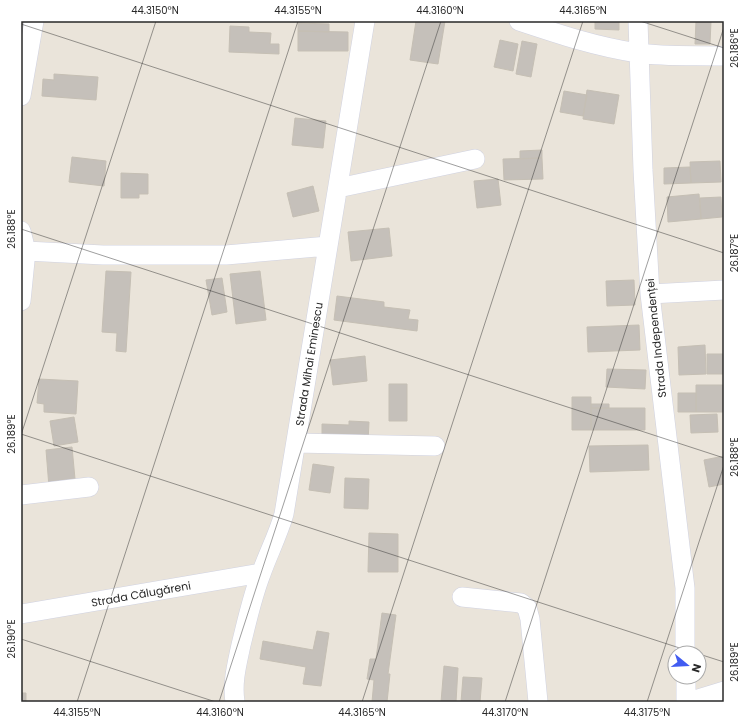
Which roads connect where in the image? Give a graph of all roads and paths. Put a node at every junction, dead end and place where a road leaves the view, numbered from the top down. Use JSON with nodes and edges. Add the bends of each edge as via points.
{"nodes":[{"id":1,"x":34,"y":21,"type":"edge"},
{"id":2,"x":365,"y":21,"type":"edge"},
{"id":3,"x":519,"y":21,"type":"edge"},
{"id":4,"x":638,"y":21,"type":"edge"},
{"id":5,"x":639,"y":53,"type":"junction"},
{"id":6,"x":724,"y":56,"type":"edge"},
{"id":7,"x":21,"y":96,"type":"edge"},
{"id":8,"x":475,"y":159,"type":"dead end"},
{"id":9,"x":338,"y":188,"type":"junction"},
{"id":10,"x":21,"y":231,"type":"edge"},
{"id":11,"x":328,"y":246,"type":"junction"},
{"id":12,"x":26,"y":251,"type":"junction"},
{"id":13,"x":724,"y":290,"type":"edge"},
{"id":14,"x":650,"y":294,"type":"junction"},
{"id":15,"x":21,"y":301,"type":"edge"},
{"id":16,"x":296,"y":443,"type":"junction"},
{"id":17,"x":436,"y":446,"type":"dead end"},
{"id":18,"x":89,"y":487,"type":"dead end"},
{"id":19,"x":21,"y":495,"type":"edge"},
{"id":20,"x":261,"y":573,"type":"junction"},
{"id":21,"x":462,"y":597,"type":"dead end"},
{"id":22,"x":21,"y":614,"type":"edge"},
{"id":23,"x":686,"y":645,"type":"edge"},
{"id":24,"x":686,"y":685,"type":"edge"},
{"id":25,"x":724,"y":691,"type":"edge"},
{"id":26,"x":235,"y":702,"type":"edge"},
{"id":27,"x":538,"y":702,"type":"edge"},
{"id":28,"x":687,"y":702,"type":"edge"}],
"edges":[{"from":1,"to":7,"type":"street"},
{"from":2,"to":9,"type":"street","name":"Strada Mihai Eminescu"},
{"from":3,"to":5,"type":"street","via":[[571,39]]},
{"from":4,"to":5,"type":"street","name":"Strada Independenței"},
{"from":5,"to":6,"type":"street"},
{"from":5,"to":14,"type":"street","name":"Strada Independenței","via":[[642,170]]},
{"from":8,"to":9,"type":"street"},
{"from":9,"to":11,"type":"street","name":"Strada Mihai Eminescu"},
{"from":10,"to":12,"type":"street"},
{"from":11,"to":12,"type":"street","via":[[226,255],[103,255]]},
{"from":11,"to":16,"type":"street","name":"Strada Mihai Eminescu"},
{"from":12,"to":15,"type":"street"},
{"from":13,"to":14,"type":"street"},
{"from":14,"to":23,"type":"street","name":"Strada Independenței","via":[[685,588]]},
{"from":16,"to":17,"type":"street"},
{"from":16,"to":20,"type":"street","name":"Strada Mihai Eminescu","via":[[284,514]]},
{"from":18,"to":19,"type":"street"},
{"from":20,"to":22,"type":"street","name":"Strada Călugăreni"},
{"from":20,"to":26,"type":"street","name":"Strada Mihai Eminescu","via":[[235,673]]},
{"from":21,"to":27,"type":"street","via":[[521,603],[527,608]]},
{"from":24,"to":28,"type":"street"},
{"from":25,"to":28,"type":"street"}]}
